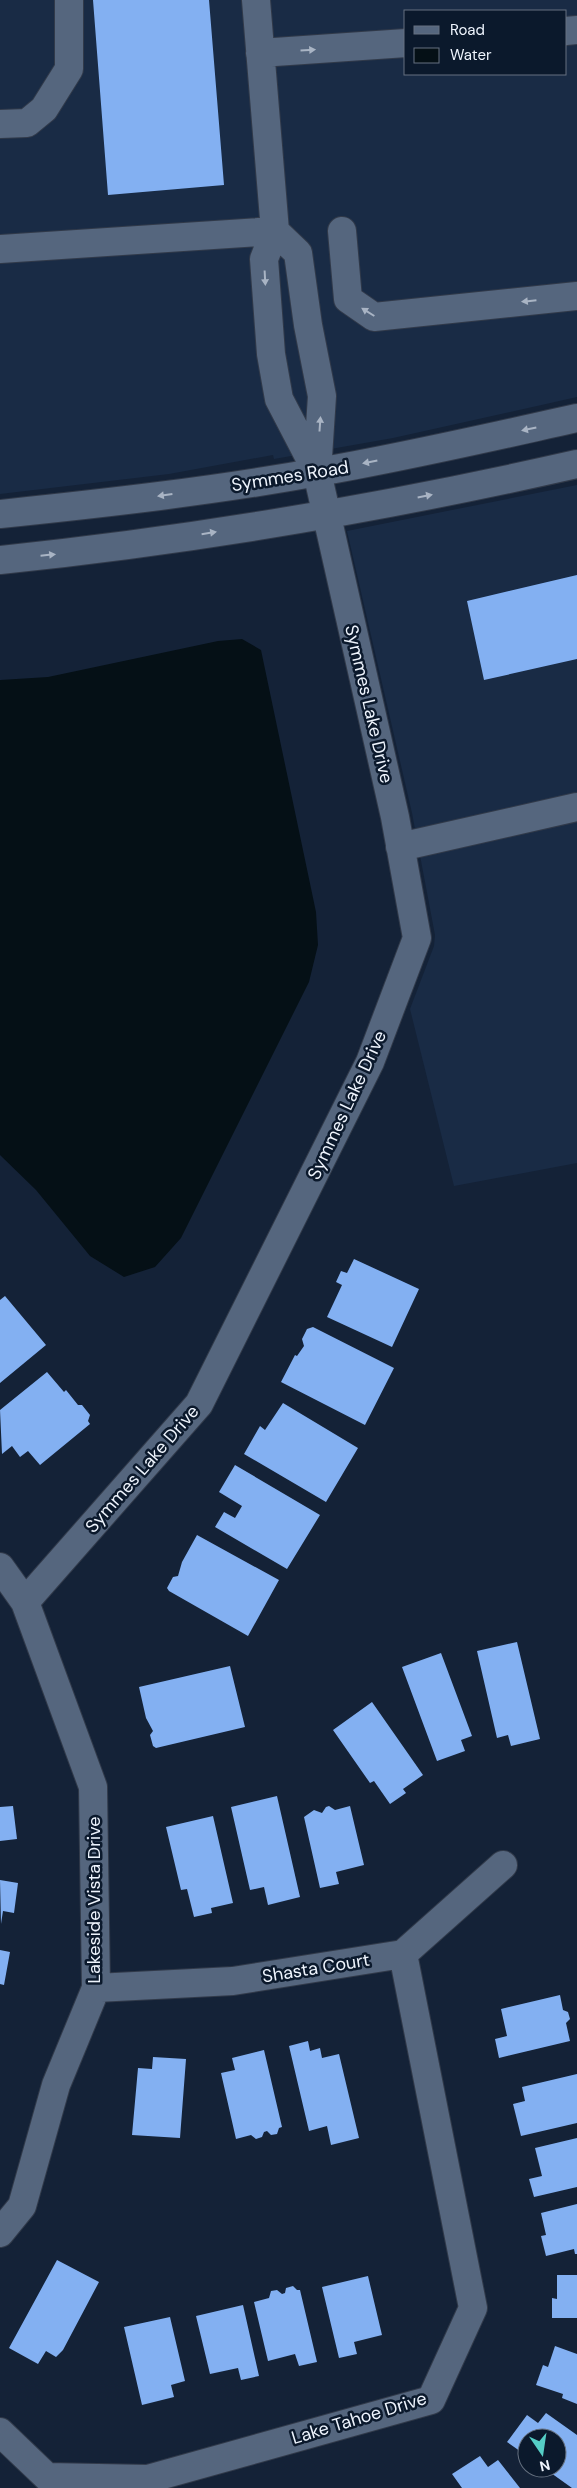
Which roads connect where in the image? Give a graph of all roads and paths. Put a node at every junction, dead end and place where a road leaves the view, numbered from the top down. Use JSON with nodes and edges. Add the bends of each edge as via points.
{"nodes":[{"id":1,"x":69,"y":0,"type":"edge"},
{"id":2,"x":256,"y":0,"type":"edge"},
{"id":3,"x":404,"y":42,"type":"edge"},
{"id":4,"x":260,"y":54,"type":"junction"},
{"id":5,"x":0,"y":124,"type":"edge"},
{"id":6,"x":275,"y":231,"type":"junction"},
{"id":7,"x":342,"y":231,"type":"dead end"},
{"id":8,"x":0,"y":249,"type":"edge"},
{"id":9,"x":577,"y":296,"type":"edge"},
{"id":10,"x":577,"y":418,"type":"edge"},
{"id":11,"x":577,"y":464,"type":"edge"},
{"id":12,"x":317,"y":472,"type":"junction"},
{"id":13,"x":0,"y":514,"type":"edge"},
{"id":14,"x":325,"y":514,"type":"junction"},
{"id":15,"x":0,"y":560,"type":"edge"},
{"id":16,"x":577,"y":807,"type":"edge"},
{"id":17,"x":400,"y":847,"type":"junction"},
{"id":18,"x":0,"y":1567,"type":"edge"},
{"id":19,"x":25,"y":1602,"type":"junction"},
{"id":20,"x":503,"y":1865,"type":"dead end"},
{"id":21,"x":403,"y":1954,"type":"junction"},
{"id":22,"x":96,"y":1988,"type":"junction"},
{"id":23,"x":0,"y":2233,"type":"edge"},
{"id":24,"x":0,"y":2432,"type":"edge"}],
"edges":[{"from":1,"to":5,"type":"street","via":[[69,69],[44,108],[27,123]]},
{"from":2,"to":4,"type":"street"},
{"from":4,"to":3,"type":"street","one_way":true},
{"from":4,"to":6,"type":"street"},
{"from":6,"to":8,"type":"street"},
{"from":12,"to":6,"type":"street","one_way":true,"via":[[322,396],[298,253]]},
{"from":6,"to":12,"type":"street","one_way":true,"via":[[264,259],[279,399]]},
{"from":9,"to":7,"type":"street","one_way":true,"via":[[374,317],[348,299]]},
{"from":10,"to":12,"type":"street","name":"Symmes Road","one_way":true},
{"from":14,"to":11,"type":"street","one_way":true},
{"from":12,"to":13,"type":"street","name":"Symmes Road","one_way":true,"via":[[122,501]]},
{"from":12,"to":14,"type":"street","name":"Symmes Lake Drive"},
{"from":15,"to":14,"type":"street","one_way":true,"via":[[181,537]]},
{"from":14,"to":17,"type":"street","name":"Symmes Lake Drive"},
{"from":16,"to":17,"type":"street"},
{"from":17,"to":19,"type":"street","name":"Symmes Lake Drive","via":[[417,938],[370,1062],[199,1404]]},
{"from":18,"to":19,"type":"street","name":"Lakeside Vista Drive"},
{"from":19,"to":22,"type":"street","name":"Lakeside Vista Drive","via":[[93,1787]]},
{"from":20,"to":21,"type":"street"},
{"from":21,"to":22,"type":"street","name":"Shasta Court","via":[[233,1981]]},
{"from":21,"to":24,"type":"street","name":"Lake Tahoe Drive","via":[[473,2308],[431,2400],[148,2479],[47,2477]]},
{"from":22,"to":23,"type":"street","name":"Lakeside Vista Drive","via":[[56,2085],[22,2206]]}]}
